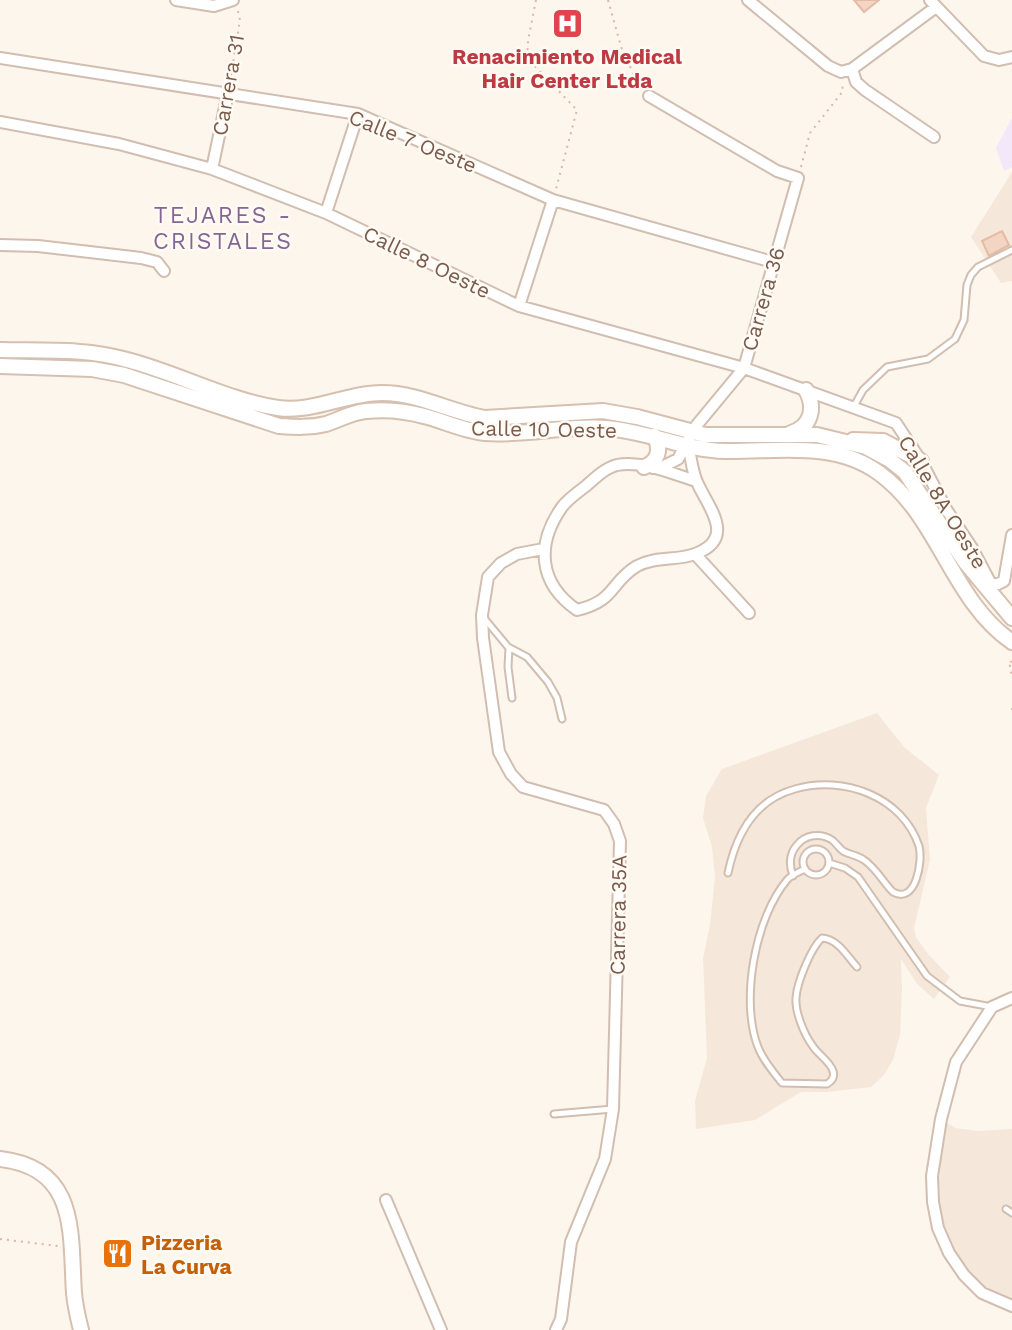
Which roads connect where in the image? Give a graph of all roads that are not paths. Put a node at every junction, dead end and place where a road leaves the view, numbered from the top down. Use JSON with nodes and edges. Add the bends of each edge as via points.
{"nodes":[{"id":1,"x":176,"y":0,"type":"edge"},
{"id":2,"x":748,"y":0,"type":"edge"},
{"id":3,"x":933,"y":4,"type":"edge"},
{"id":4,"x":235,"y":5,"type":"edge"},
{"id":5,"x":1012,"y":57,"type":"edge"},
{"id":6,"x":0,"y":58,"type":"edge"},
{"id":7,"x":847,"y":70,"type":"junction"},
{"id":8,"x":228,"y":93,"type":"junction"},
{"id":9,"x":649,"y":96,"type":"road end"},
{"id":10,"x":358,"y":114,"type":"junction"},
{"id":11,"x":0,"y":122,"type":"edge"},
{"id":12,"x":934,"y":137,"type":"dead end"},
{"id":13,"x":212,"y":169,"type":"junction"},
{"id":14,"x":553,"y":200,"type":"junction"},
{"id":15,"x":326,"y":213,"type":"junction"},
{"id":16,"x":0,"y":245,"type":"edge"},
{"id":17,"x":1012,"y":250,"type":"edge"},
{"id":18,"x":774,"y":262,"type":"junction"},
{"id":19,"x":164,"y":271,"type":"dead end"},
{"id":20,"x":519,"y":306,"type":"junction"},
{"id":21,"x":0,"y":350,"type":"edge"},
{"id":22,"x":0,"y":366,"type":"edge"},
{"id":23,"x":744,"y":368,"type":"junction"},
{"id":24,"x":806,"y":390,"type":"junction"},
{"id":25,"x":853,"y":408,"type":"junction"},
{"id":26,"x":789,"y":434,"type":"junction"},
{"id":27,"x":654,"y":436,"type":"junction"},
{"id":28,"x":691,"y":438,"type":"junction"},
{"id":29,"x":846,"y":441,"type":"junction"},
{"id":30,"x":921,"y":461,"type":"junction"},
{"id":31,"x":644,"y":467,"type":"junction"},
{"id":32,"x":696,"y":481,"type":"junction"},
{"id":33,"x":1012,"y":536,"type":"edge"},
{"id":34,"x":543,"y":549,"type":"junction"},
{"id":35,"x":695,"y":554,"type":"junction"},
{"id":36,"x":749,"y":613,"type":"dead end"},
{"id":37,"x":482,"y":615,"type":"junction"},
{"id":38,"x":1012,"y":618,"type":"edge"},
{"id":39,"x":1012,"y":642,"type":"edge"},
{"id":40,"x":509,"y":648,"type":"junction"},
{"id":41,"x":512,"y":698,"type":"dead end"},
{"id":42,"x":562,"y":719,"type":"dead end"},
{"id":43,"x":829,"y":863,"type":"junction"},
{"id":44,"x":805,"y":869,"type":"junction"},
{"id":45,"x":728,"y":873,"type":"dead end"},
{"id":46,"x":793,"y":876,"type":"junction"},
{"id":47,"x":857,"y":967,"type":"dead end"},
{"id":48,"x":1012,"y":998,"type":"edge"},
{"id":49,"x":992,"y":1007,"type":"junction"},
{"id":50,"x":613,"y":1109,"type":"junction"},
{"id":51,"x":554,"y":1114,"type":"dead end"},
{"id":52,"x":0,"y":1159,"type":"edge"},
{"id":53,"x":386,"y":1200,"type":"dead end"},
{"id":54,"x":1012,"y":1306,"type":"edge"},
{"id":55,"x":81,"y":1330,"type":"edge"},
{"id":56,"x":441,"y":1330,"type":"edge"},
{"id":57,"x":556,"y":1330,"type":"edge"}],
"edges":[{"from":1,"to":4,"type":"street","name":"Carrera 31"},
{"from":2,"to":7,"type":"street","via":[[828,66]]},
{"from":3,"to":5,"type":"street","via":[[984,56]]},
{"from":3,"to":7,"type":"street"},
{"from":6,"to":8,"type":"street","name":"Calle 7 Oeste"},
{"from":7,"to":12,"type":"street","via":[[864,90]]},
{"from":8,"to":10,"type":"street","name":"Calle 7 Oeste"},
{"from":8,"to":13,"type":"street","name":"Carrera 31"},
{"from":9,"to":18,"type":"street","name":"Carrera 36","via":[[777,171],[798,178]]},
{"from":10,"to":14,"type":"street","name":"Calle 7 Oeste"},
{"from":10,"to":15,"type":"street"},
{"from":11,"to":13,"type":"street","name":"Calle 8 Oeste","via":[[119,144]]},
{"from":13,"to":15,"type":"street","name":"Calle 8 Oeste"},
{"from":14,"to":18,"type":"street","name":"Calle 7 Oeste"},
{"from":14,"to":20,"type":"street"},
{"from":15,"to":20,"type":"street","name":"Calle 8 Oeste"},
{"from":16,"to":19,"type":"street","via":[[141,258],[157,262]]},
{"from":17,"to":25,"type":"lane","via":[[971,275],[964,320],[955,339],[928,359],[887,367],[863,390]]},
{"from":18,"to":23,"type":"street","name":"Carrera 36"},
{"from":20,"to":23,"type":"street","name":"Calle 8 Oeste"},
{"from":21,"to":28,"type":"main road","name":"Calle 10 Oeste","via":[[93,353],[127,359],[280,409],[384,393],[485,418],[603,411],[646,419]]},
{"from":22,"to":27,"type":"main road","name":"Calle 10 Oeste","via":[[92,369],[124,375],[279,426],[301,428],[365,411],[402,411],[484,433],[604,428]]},
{"from":23,"to":24,"type":"street","name":"Calle 8 Oeste"},
{"from":23,"to":28,"type":"street","name":"Carrera 36"},
{"from":24,"to":25,"type":"street","name":"Calle 8 Oeste"},
{"from":24,"to":26,"type":"main road","via":[[810,417]]},
{"from":25,"to":30,"type":"street","name":"Calle 8A Oeste","via":[[896,423]]},
{"from":26,"to":28,"type":"main road","name":"Calle 10 Oeste"},
{"from":26,"to":29,"type":"main road","name":"Calle 10 Oeste"},
{"from":27,"to":28,"type":"main road","name":"Calle 10 Oeste"},
{"from":27,"to":31,"type":"main road","via":[[659,446],[657,457]]},
{"from":28,"to":31,"type":"street","name":"Carrera 36","via":[[671,464]]},
{"from":28,"to":32,"type":"street"},
{"from":28,"to":39,"type":"main road","name":"Calle 10 Oeste","via":[[725,451],[816,450],[869,467],[913,506],[973,604]]},
{"from":29,"to":30,"type":"main road","via":[[883,441]]},
{"from":29,"to":38,"type":"main road","name":"Calle 10 Oeste","via":[[877,452],[905,472],[966,563]]},
{"from":30,"to":33,"type":"street","name":"Calle 8A Oeste","via":[[991,584],[1004,581]]},
{"from":31,"to":32,"type":"street"},
{"from":31,"to":34,"type":"street","via":[[616,465],[605,470],[563,505]]},
{"from":32,"to":35,"type":"street","via":[[718,523],[711,544]]},
{"from":34,"to":35,"type":"street","via":[[548,575],[564,600],[577,610],[598,604],[637,566]]},
{"from":34,"to":37,"type":"street","name":"Carrera 35A","via":[[500,563],[488,577]]},
{"from":35,"to":36,"type":"street"},
{"from":37,"to":40,"type":"lane"},
{"from":37,"to":50,"type":"street","name":"Carrera 35A","via":[[499,752],[511,774],[523,787],[604,810],[620,841]]},
{"from":40,"to":41,"type":"lane"},
{"from":40,"to":42,"type":"lane","via":[[527,657],[548,682]]},
{"from":43,"to":44,"type":"lane","via":[[820,875]]},
{"from":43,"to":44,"type":"lane","via":[[823,850],[816,849],[804,857]]},
{"from":43,"to":49,"type":"lane","via":[[858,877],[927,976],[960,1001]]},
{"from":44,"to":46,"type":"lane"},
{"from":45,"to":46,"type":"lane","via":[[733,848],[756,812],[777,795],[815,784],[853,786],[883,802],[903,817],[919,848],[914,887],[898,895],[871,866],[825,836],[798,842],[790,862]]},
{"from":46,"to":47,"type":"lane","via":[[771,907],[758,938],[751,991],[758,1046],[782,1083],[827,1084],[834,1073],[811,1045],[796,1000],[815,945],[822,938],[834,941]]},
{"from":48,"to":49,"type":"street"},
{"from":49,"to":54,"type":"street","via":[[956,1062],[941,1119],[932,1175],[933,1202],[938,1228],[964,1275],[982,1293]]},
{"from":50,"to":51,"type":"lane"},
{"from":50,"to":57,"type":"street","name":"Carrera 35A","via":[[605,1159],[571,1242]]},
{"from":52,"to":55,"type":"main road","via":[[31,1167],[61,1196],[72,1229],[74,1295]]},
{"from":53,"to":56,"type":"street"}]}
